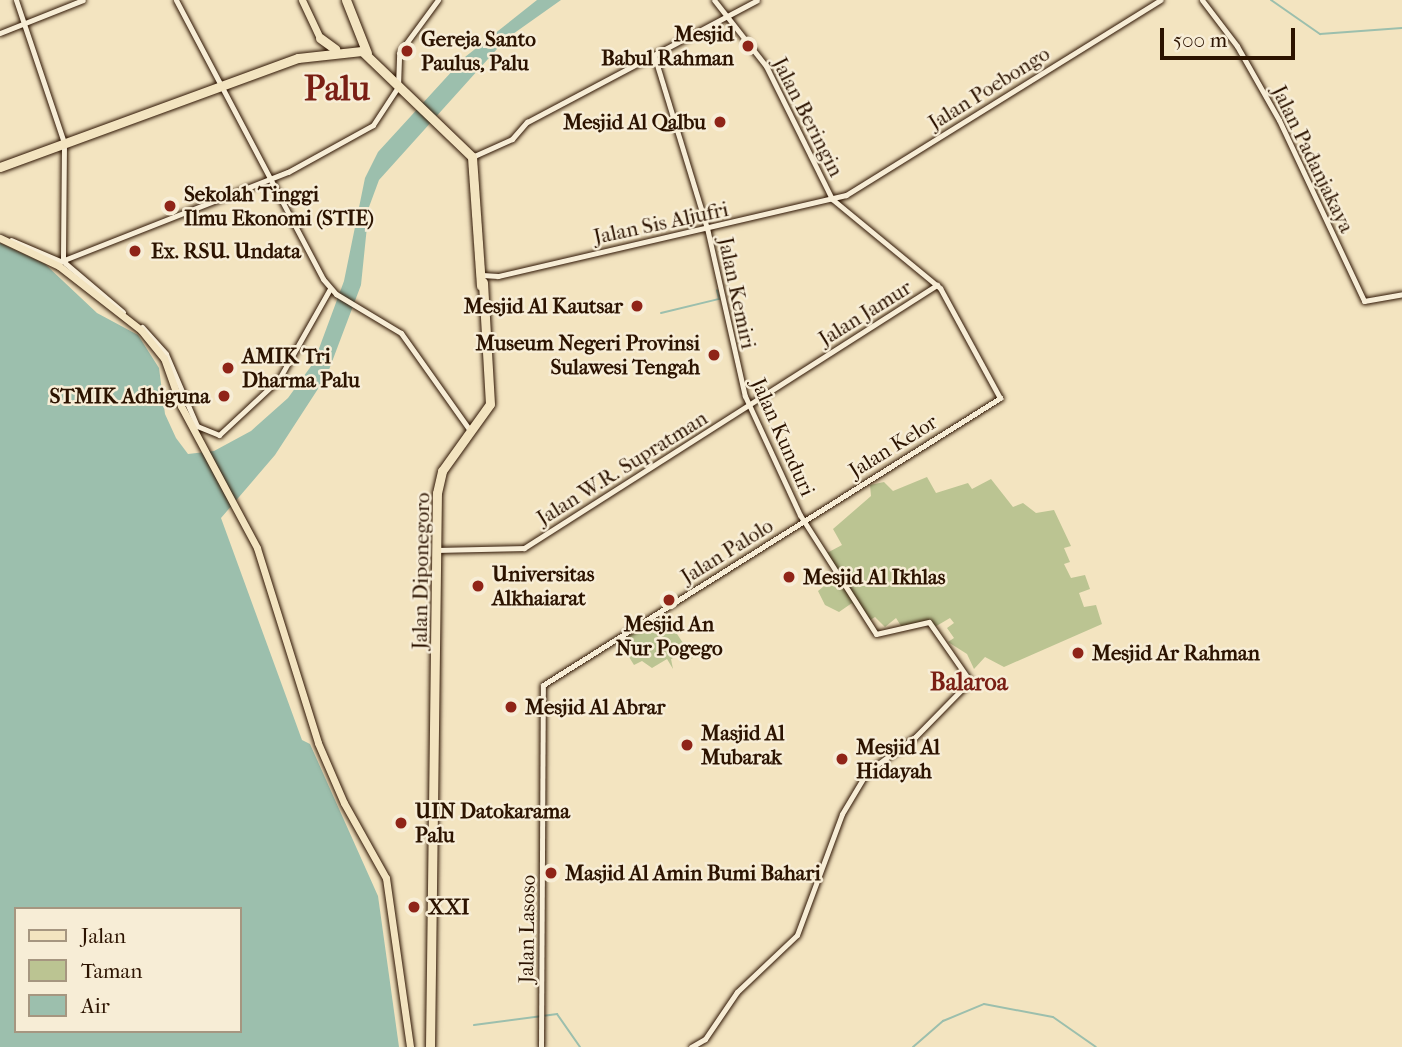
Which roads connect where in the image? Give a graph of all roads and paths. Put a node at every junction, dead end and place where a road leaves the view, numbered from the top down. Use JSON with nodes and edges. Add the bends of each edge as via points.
{"nodes":[{"id":1,"x":16,"y":0,"type":"edge"},
{"id":2,"x":83,"y":0,"type":"edge"},
{"id":3,"x":176,"y":0,"type":"edge"},
{"id":4,"x":301,"y":0,"type":"edge"},
{"id":5,"x":346,"y":0,"type":"edge"},
{"id":6,"x":438,"y":0,"type":"edge"},
{"id":7,"x":714,"y":0,"type":"edge"},
{"id":8,"x":757,"y":0,"type":"edge"},
{"id":9,"x":1161,"y":0,"type":"edge"},
{"id":10,"x":1202,"y":0,"type":"edge"},
{"id":11,"x":728,"y":16,"type":"junction"},
{"id":12,"x":24,"y":23,"type":"junction"},
{"id":13,"x":0,"y":33,"type":"edge"},
{"id":14,"x":320,"y":38,"type":"junction"},
{"id":15,"x":358,"y":38,"type":"junction"},
{"id":16,"x":326,"y":51,"type":"junction"},
{"id":17,"x":363,"y":52,"type":"junction"},
{"id":18,"x":654,"y":55,"type":"junction"},
{"id":19,"x":298,"y":58,"type":"junction"},
{"id":20,"x":219,"y":86,"type":"junction"},
{"id":21,"x":398,"y":87,"type":"junction"},
{"id":22,"x":64,"y":144,"type":"junction"},
{"id":23,"x":472,"y":158,"type":"junction"},
{"id":24,"x":0,"y":166,"type":"edge"},
{"id":25,"x":269,"y":181,"type":"junction"},
{"id":26,"x":832,"y":200,"type":"junction"},
{"id":27,"x":707,"y":228,"type":"junction"},
{"id":28,"x":0,"y":237,"type":"edge"},
{"id":29,"x":63,"y":261,"type":"junction"},
{"id":30,"x":482,"y":278,"type":"junction"},
{"id":31,"x":937,"y":285,"type":"junction"},
{"id":32,"x":330,"y":289,"type":"junction"},
{"id":33,"x":1402,"y":294,"type":"edge"},
{"id":34,"x":736,"y":365,"type":"joint"},
{"id":35,"x":809,"y":366,"type":"joint"},
{"id":36,"x":750,"y":405,"type":"junction"},
{"id":37,"x":471,"y":434,"type":"junction"},
{"id":38,"x":804,"y":522,"type":"junction"},
{"id":39,"x":438,"y":550,"type":"junction"},
{"id":40,"x":436,"y":676,"type":"junction"},
{"id":41,"x":543,"y":685,"type":"joint"},
{"id":42,"x":410,"y":1047,"type":"edge"},
{"id":43,"x":431,"y":1047,"type":"edge"},
{"id":44,"x":541,"y":1047,"type":"edge"},
{"id":45,"x":691,"y":1047,"type":"edge"}],
"edges":[{"from":1,"to":12,"type":"street"},
{"from":2,"to":12,"type":"street"},
{"from":3,"to":20,"type":"street"},
{"from":4,"to":14,"type":"main road"},
{"from":5,"to":15,"type":"highway"},
{"from":6,"to":21,"type":"street","via":[[396,62]]},
{"from":7,"to":11,"type":"street","name":"Jalan Beringin"},
{"from":8,"to":11,"type":"street"},
{"from":9,"to":26,"type":"street","name":"Jalan Poebongo"},
{"from":10,"to":33,"type":"street","name":"Jalan Padanjakaya","via":[[1237,46],[1279,120],[1364,301]]},
{"from":11,"to":18,"type":"street"},
{"from":11,"to":26,"type":"street","name":"Jalan Beringin","via":[[766,66]]},
{"from":12,"to":13,"type":"street"},
{"from":12,"to":22,"type":"street"},
{"from":14,"to":15,"type":"highway","via":[[333,49],[353,48]]},
{"from":14,"to":16,"type":"highway"},
{"from":14,"to":19,"type":"highway","via":[[318,49]]},
{"from":15,"to":17,"type":"highway"},
{"from":16,"to":17,"type":"highway"},
{"from":16,"to":19,"type":"highway"},
{"from":17,"to":21,"type":"highway"},
{"from":18,"to":23,"type":"street"},
{"from":18,"to":27,"type":"street","name":"Jalan Kemiri"},
{"from":19,"to":20,"type":"highway"},
{"from":20,"to":22,"type":"highway"},
{"from":20,"to":25,"type":"street"},
{"from":21,"to":23,"type":"highway"},
{"from":21,"to":25,"type":"street","via":[[373,125]]},
{"from":22,"to":24,"type":"highway"},
{"from":22,"to":29,"type":"street"},
{"from":23,"to":30,"type":"highway"},
{"from":25,"to":29,"type":"street"},
{"from":25,"to":32,"type":"street"},
{"from":26,"to":27,"type":"street","name":"Jalan Sis Aljufri"},
{"from":26,"to":31,"type":"street"},
{"from":27,"to":30,"type":"street","name":"Jalan Sis Aljufri"},
{"from":27,"to":34,"type":"street","name":"Jalan Kemiri"},
{"from":28,"to":29,"type":"street"},
{"from":28,"to":42,"type":"main road","via":[[59,266],[154,343],[266,573],[296,681],[330,773],[391,891]]},
{"from":29,"to":32,"type":"street","via":[[163,348],[200,429],[219,435],[279,379]]},
{"from":30,"to":37,"type":"highway","via":[[491,396],[486,415]]},
{"from":31,"to":35,"type":"street","name":"Jalan Jamur"},
{"from":31,"to":38,"type":"street","name":"Jalan Kelor","via":[[1000,398]]},
{"from":32,"to":37,"type":"street","via":[[401,333]]},
{"from":34,"to":36,"type":"street","name":"Jalan Kunduri"},
{"from":35,"to":36,"type":"street","name":"Jalan W.R. Supratman"},
{"from":36,"to":38,"type":"street","name":"Jalan Kunduri"},
{"from":36,"to":39,"type":"street","name":"Jalan W.R. Supratman","via":[[522,550]]},
{"from":37,"to":39,"type":"highway","name":"Jalan Diponegoro","via":[[441,479]]},
{"from":37,"to":40,"type":"highway","name":"Jalan Diponegoro","via":[[439,482]]},
{"from":38,"to":41,"type":"street","name":"Jalan Palolo"},
{"from":38,"to":45,"type":"street","name":"Jalan Kunduri","via":[[876,635],[929,622],[970,681],[915,737],[867,772],[842,814],[794,939],[745,984],[709,1034]]},
{"from":39,"to":40,"type":"highway","name":"Jalan Diponegoro"},
{"from":40,"to":43,"type":"highway","name":"Jalan Diponegoro"},
{"from":41,"to":44,"type":"street","name":"Jalan Lasoso"}]}
